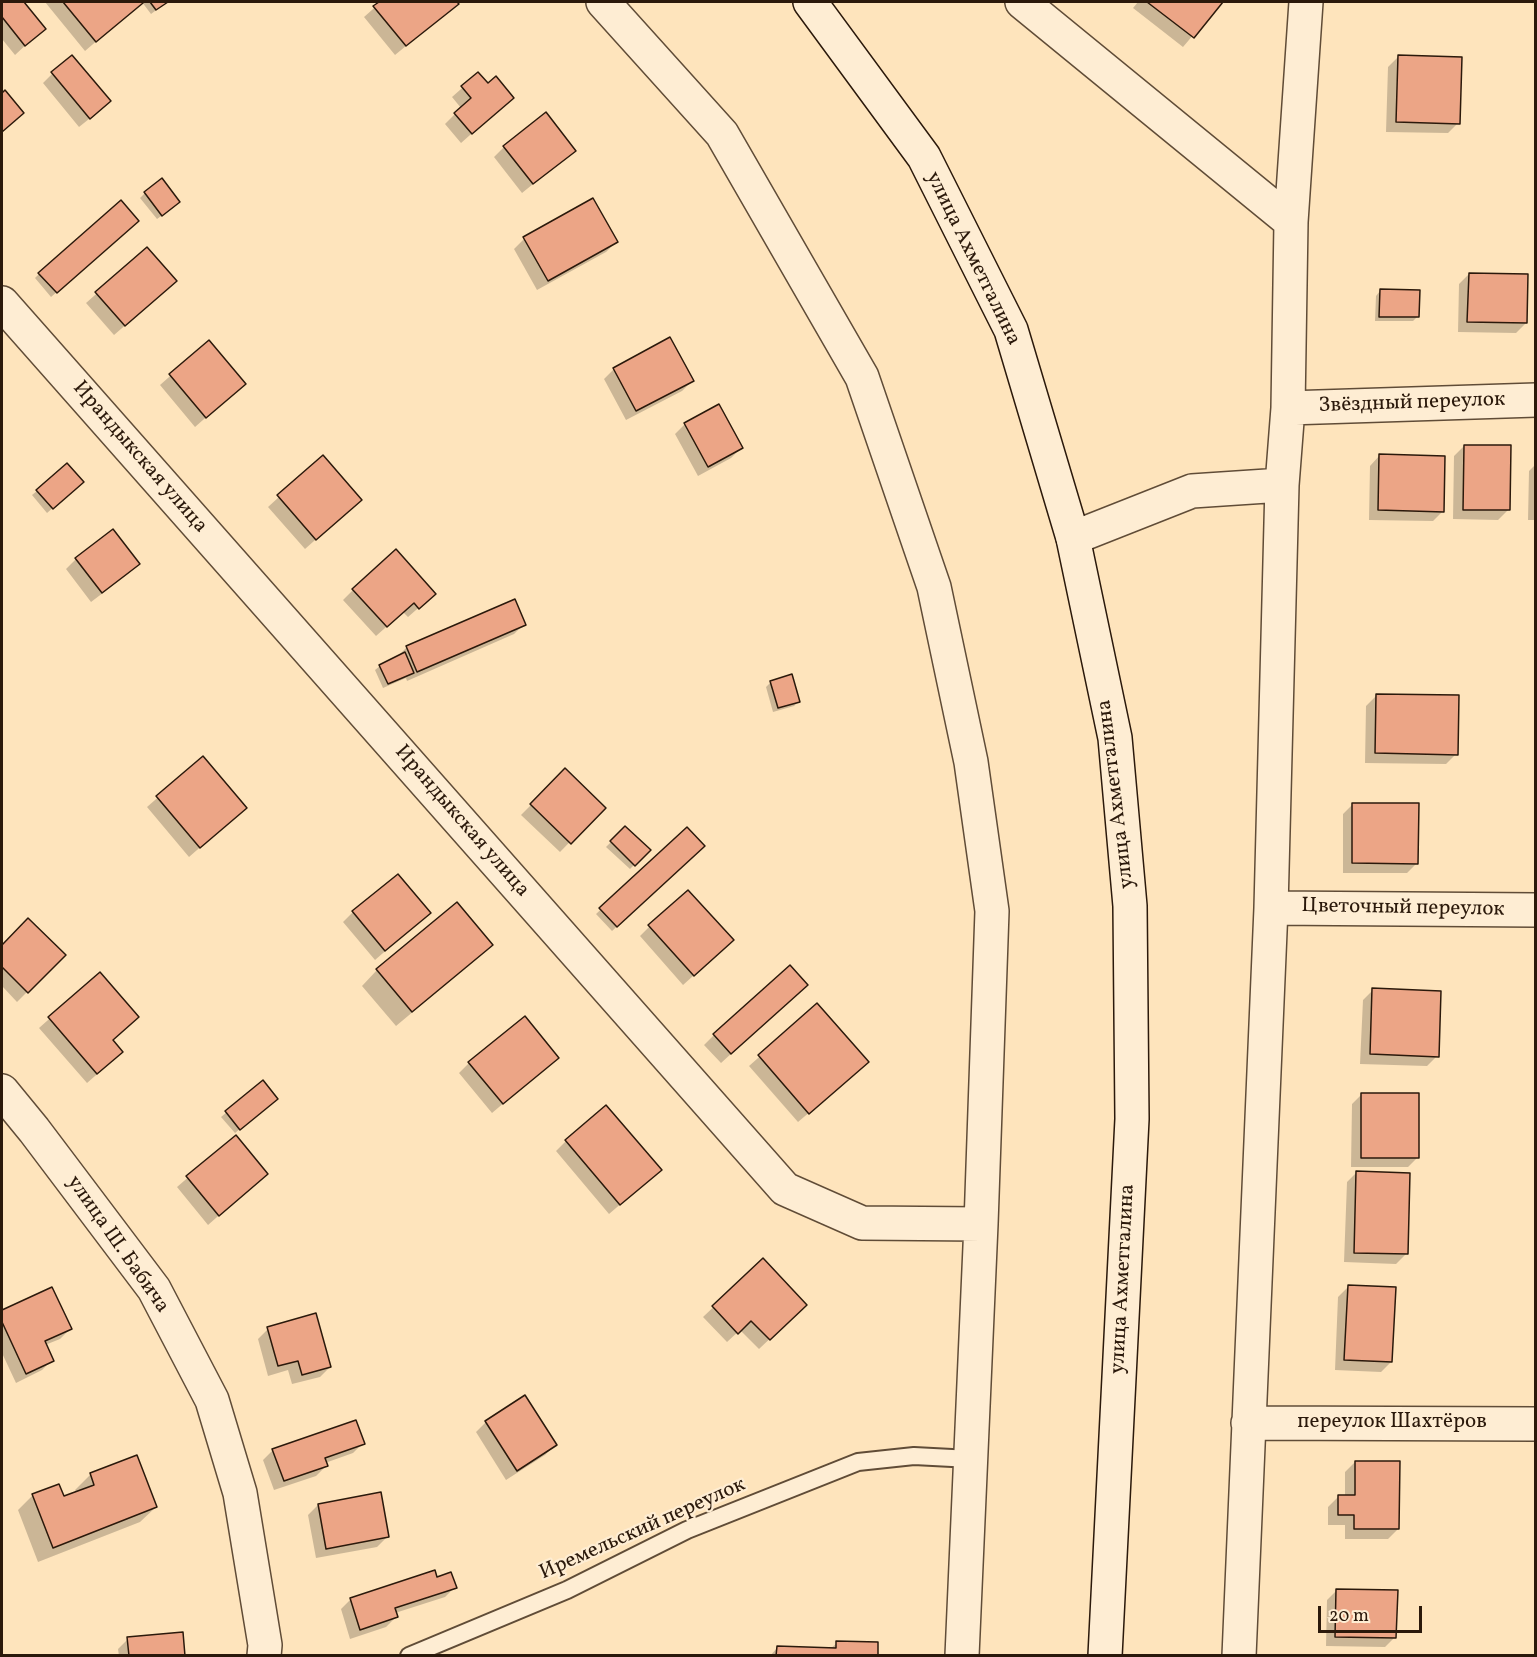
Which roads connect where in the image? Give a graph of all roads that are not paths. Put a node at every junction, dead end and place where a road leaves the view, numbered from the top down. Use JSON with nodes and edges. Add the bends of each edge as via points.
{"nodes":[{"id":1,"x":603,"y":2,"type":"edge"},
{"id":2,"x":810,"y":2,"type":"edge"},
{"id":3,"x":1022,"y":2,"type":"edge"},
{"id":4,"x":1306,"y":2,"type":"edge"},
{"id":5,"x":1291,"y":222,"type":"junction"},
{"id":6,"x":2,"y":303,"type":"edge"},
{"id":7,"x":1536,"y":400,"type":"edge"},
{"id":8,"x":1288,"y":408,"type":"junction"},
{"id":9,"x":1282,"y":484,"type":"junction"},
{"id":10,"x":1073,"y":538,"type":"junction"},
{"id":11,"x":1271,"y":908,"type":"junction"},
{"id":12,"x":1536,"y":910,"type":"edge"},
{"id":13,"x":2,"y":1091,"type":"edge"},
{"id":14,"x":981,"y":1224,"type":"junction"},
{"id":15,"x":1248,"y":1423,"type":"junction"},
{"id":16,"x":1536,"y":1424,"type":"edge"},
{"id":17,"x":970,"y":1459,"type":"junction"},
{"id":18,"x":264,"y":1656,"type":"edge"},
{"id":19,"x":409,"y":1656,"type":"edge"},
{"id":20,"x":962,"y":1656,"type":"edge"},
{"id":21,"x":1105,"y":1656,"type":"edge"},
{"id":22,"x":1239,"y":1656,"type":"edge"}],
"edges":[{"from":1,"to":14,"type":"street","via":[[722,134],[862,377],[934,587],[971,762],[992,911]]},
{"from":2,"to":10,"type":"street","name":"улица Ахметгалина","via":[[924,157],[1011,330]]},
{"from":3,"to":5,"type":"street"},
{"from":4,"to":5,"type":"street"},
{"from":5,"to":8,"type":"street"},
{"from":6,"to":14,"type":"street","name":"Ирандыкская улица","via":[[785,1189],[862,1223]]},
{"from":7,"to":8,"type":"street","name":"Звёздный переулок"},
{"from":8,"to":9,"type":"street"},
{"from":9,"to":10,"type":"street","via":[[1192,491]]},
{"from":9,"to":11,"type":"street"},
{"from":10,"to":21,"type":"street","name":"улица Ахметгалина","via":[[1114,738],[1130,906],[1132,1119]]},
{"from":11,"to":12,"type":"street","name":"Цветочный переулок"},
{"from":11,"to":15,"type":"street"},
{"from":13,"to":18,"type":"street","name":"улица Ш. Бабича","via":[[154,1288],[212,1400],[240,1493]]},
{"from":14,"to":17,"type":"street"},
{"from":15,"to":16,"type":"street","name":"переулок Шахтёров"},
{"from":15,"to":22,"type":"street"},
{"from":17,"to":19,"type":"lane","name":"Иремельский переулок","via":[[914,1456],[858,1462],[687,1530],[567,1590]]},
{"from":17,"to":20,"type":"street"}]}
